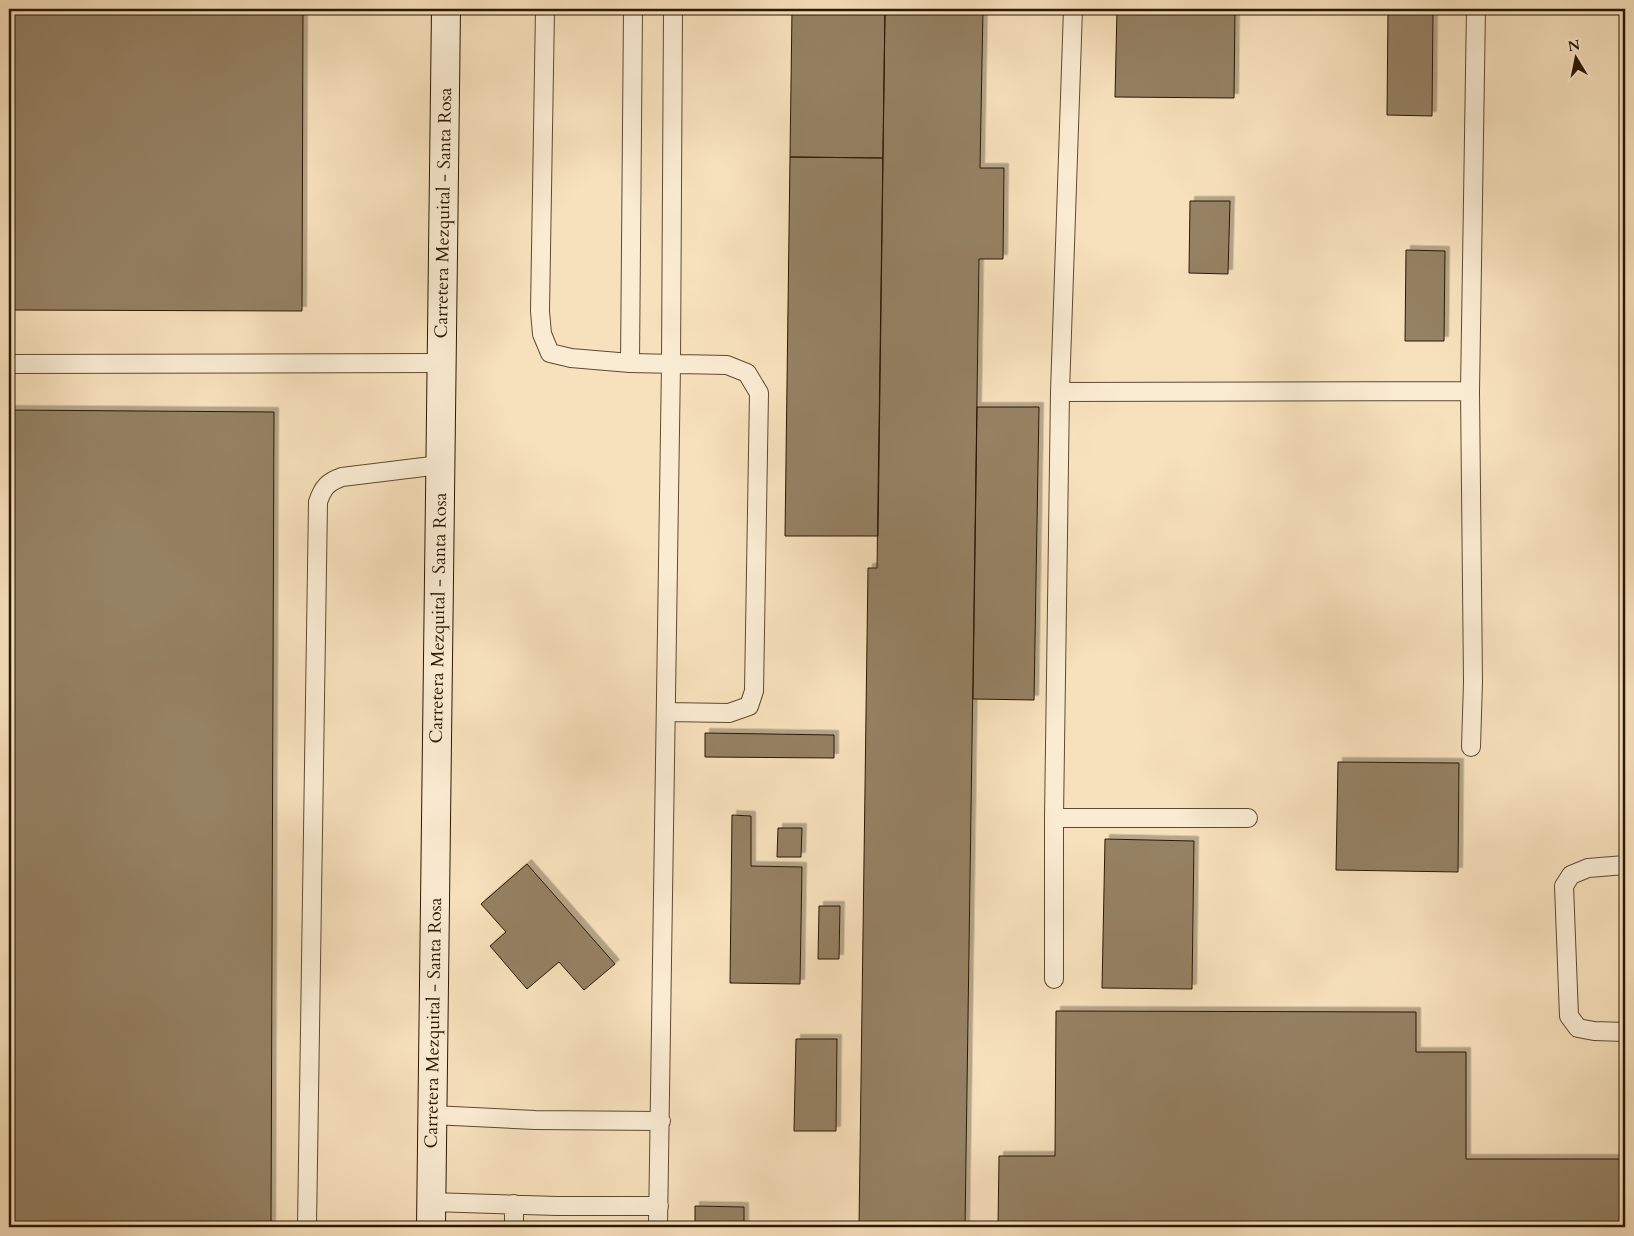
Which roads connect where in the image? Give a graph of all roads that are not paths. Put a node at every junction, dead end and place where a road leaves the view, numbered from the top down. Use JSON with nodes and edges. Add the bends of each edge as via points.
{"nodes":[{"id":1,"x":446,"y":9,"type":"edge"},
{"id":2,"x":545,"y":9,"type":"edge"},
{"id":3,"x":633,"y":9,"type":"edge"},
{"id":4,"x":673,"y":9,"type":"edge"},
{"id":5,"x":1073,"y":9,"type":"edge"},
{"id":6,"x":1476,"y":9,"type":"edge"},
{"id":7,"x":441,"y":363,"type":"junction"},
{"id":8,"x":630,"y":363,"type":"junction"},
{"id":9,"x":9,"y":364,"type":"edge"},
{"id":10,"x":671,"y":364,"type":"junction"},
{"id":11,"x":1470,"y":391,"type":"junction"},
{"id":12,"x":1060,"y":392,"type":"junction"},
{"id":13,"x":440,"y":465,"type":"junction"},
{"id":14,"x":666,"y":712,"type":"junction"},
{"id":15,"x":1471,"y":748,"type":"dead end"},
{"id":16,"x":1054,"y":818,"type":"junction"},
{"id":17,"x":1248,"y":818,"type":"dead end"},
{"id":18,"x":1625,"y":865,"type":"edge"},
{"id":19,"x":1054,"y":979,"type":"dead end"},
{"id":20,"x":1625,"y":1032,"type":"edge"},
{"id":21,"x":432,"y":1115,"type":"junction"},
{"id":22,"x":660,"y":1121,"type":"junction"},
{"id":23,"x":514,"y":1204,"type":"junction"},
{"id":24,"x":659,"y":1206,"type":"junction"},
{"id":25,"x":431,"y":1214,"type":"edge"},
{"id":26,"x":307,"y":1227,"type":"edge"},
{"id":27,"x":514,"y":1227,"type":"edge"},
{"id":28,"x":658,"y":1227,"type":"edge"}],
"edges":[{"from":1,"to":7,"type":"main road","name":"Carretera Mezquital - Santa Rosa"},
{"from":2,"to":8,"type":"lane","via":[[542,334],[550,352],[571,358]]},
{"from":3,"to":8,"type":"lane"},
{"from":4,"to":10,"type":"lane"},
{"from":5,"to":12,"type":"lane"},
{"from":6,"to":11,"type":"lane"},
{"from":7,"to":9,"type":"lane"},
{"from":7,"to":13,"type":"main road","name":"Carretera Mezquital - Santa Rosa"},
{"from":8,"to":10,"type":"lane"},
{"from":10,"to":14,"type":"lane"},
{"from":10,"to":14,"type":"lane","via":[[727,365],[747,373],[759,393],[759,403],[754,691],[749,706],[730,713]]},
{"from":11,"to":12,"type":"lane"},
{"from":11,"to":15,"type":"lane"},
{"from":12,"to":16,"type":"lane"},
{"from":13,"to":21,"type":"main road","name":"Carretera Mezquital - Santa Rosa"},
{"from":13,"to":26,"type":"lane","via":[[342,477],[322,490],[318,502]]},
{"from":14,"to":22,"type":"lane"},
{"from":16,"to":17,"type":"lane"},
{"from":16,"to":19,"type":"lane"},
{"from":18,"to":20,"type":"lane","via":[[1588,868],[1571,875],[1564,886],[1569,1016],[1578,1028]]},
{"from":21,"to":22,"type":"lane"},
{"from":21,"to":25,"type":"main road","name":"Carretera Mezquital - Santa Rosa"},
{"from":22,"to":24,"type":"lane"},
{"from":23,"to":24,"type":"lane"},
{"from":23,"to":25,"type":"lane"},
{"from":23,"to":27,"type":"lane"},
{"from":24,"to":28,"type":"lane"}]}
